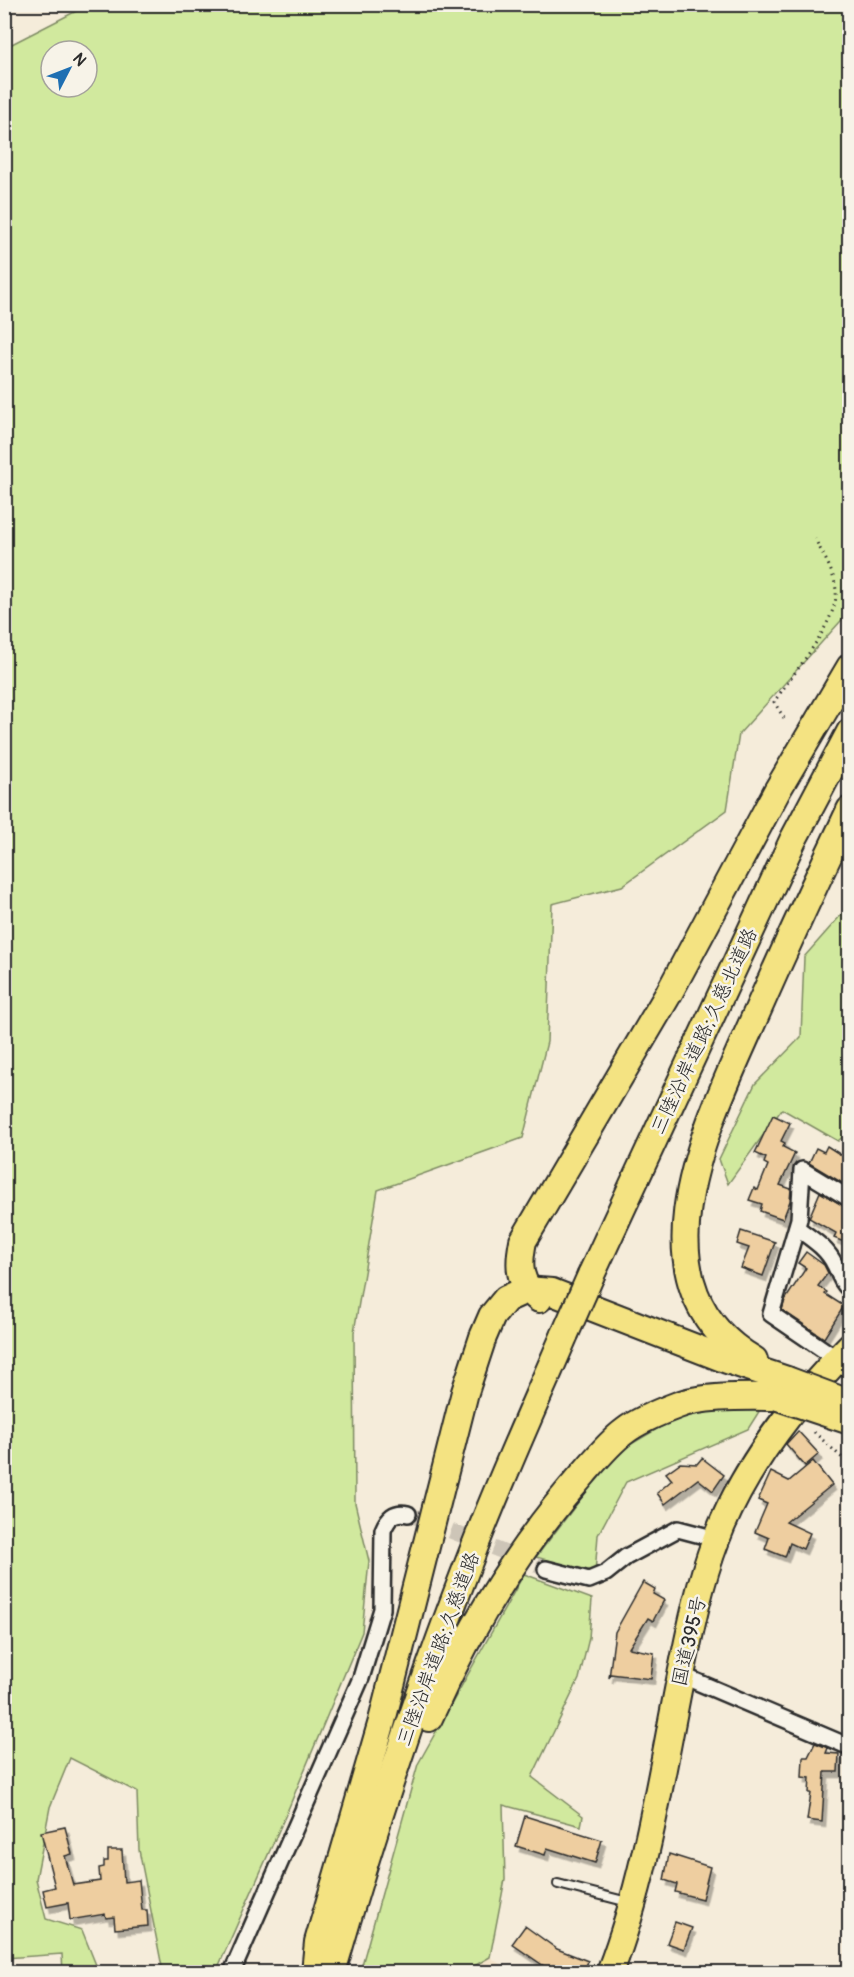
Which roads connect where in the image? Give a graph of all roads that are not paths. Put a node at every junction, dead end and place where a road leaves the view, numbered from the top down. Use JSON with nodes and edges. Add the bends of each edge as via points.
{"nodes":[{"id":1,"x":849,"y":667,"type":"edge"},
{"id":2,"x":849,"y":732,"type":"edge"},
{"id":3,"x":849,"y":810,"type":"edge"},
{"id":4,"x":849,"y":1199,"type":"edge"},
{"id":5,"x":797,"y":1228,"type":"junction"},
{"id":6,"x":526,"y":1290,"type":"junction"},
{"id":7,"x":849,"y":1290,"type":"edge"},
{"id":8,"x":565,"y":1334,"type":"joint"},
{"id":9,"x":843,"y":1353,"type":"edge"},
{"id":10,"x":783,"y":1388,"type":"junction"},
{"id":11,"x":849,"y":1404,"type":"edge"},
{"id":12,"x":849,"y":1421,"type":"edge"},
{"id":13,"x":408,"y":1514,"type":"dead end"},
{"id":14,"x":717,"y":1539,"type":"junction"},
{"id":15,"x":546,"y":1569,"type":"tunnel mouth"},
{"id":16,"x":681,"y":1674,"type":"junction"},
{"id":17,"x":849,"y":1747,"type":"edge"},
{"id":18,"x":394,"y":1774,"type":"junction"},
{"id":19,"x":558,"y":1884,"type":"dead end"},
{"id":20,"x":633,"y":1904,"type":"junction"},
{"id":21,"x":232,"y":1972,"type":"edge"},
{"id":22,"x":315,"y":1972,"type":"edge"},
{"id":23,"x":332,"y":1972,"type":"edge"},
{"id":24,"x":610,"y":1972,"type":"edge"}],
"edges":[{"from":1,"to":6,"type":"highway","via":[[777,789],[669,993],[523,1241],[519,1261]]},
{"from":2,"to":8,"type":"highway","name":"三陸沿岸道路;久慈北道路","bridge":true,"via":[[793,840]]},
{"from":3,"to":10,"type":"highway","via":[[730,1076],[695,1165],[687,1200],[687,1249],[692,1280],[706,1317],[732,1348]]},
{"from":4,"to":5,"type":"street","via":[[802,1170]]},
{"from":5,"to":7,"type":"street","via":[[820,1244]]},
{"from":5,"to":9,"type":"street","via":[[771,1314]]},
{"from":6,"to":10,"type":"highway","via":[[549,1307]]},
{"from":6,"to":22,"type":"highway","via":[[506,1299],[492,1316],[465,1392],[382,1721],[318,1942]]},
{"from":8,"to":18,"type":"highway","name":"三陸沿岸道路;久慈道路","via":[[473,1550]]},
{"from":9,"to":14,"type":"highway","name":"国道395号","via":[[781,1423],[752,1468]]},
{"from":10,"to":11,"type":"highway","bridge":true},
{"from":10,"to":12,"type":"highway","bridge":true},
{"from":10,"to":18,"type":"highway","via":[[680,1404],[625,1430],[559,1501],[499,1587],[451,1669],[427,1723]]},
{"from":13,"to":21,"type":"street","via":[[393,1515],[383,1530],[382,1609],[362,1678]]},
{"from":14,"to":15,"type":"street","via":[[678,1529],[589,1580]]},
{"from":14,"to":16,"type":"highway","name":"国道395号","via":[[692,1615]]},
{"from":16,"to":17,"type":"street"},
{"from":16,"to":20,"type":"highway","name":"国道395号"},
{"from":18,"to":23,"type":"highway","name":"三陸沿岸道路;久慈道路"},
{"from":19,"to":20,"type":"lane"},
{"from":20,"to":24,"type":"highway","name":"国道395号"}]}
